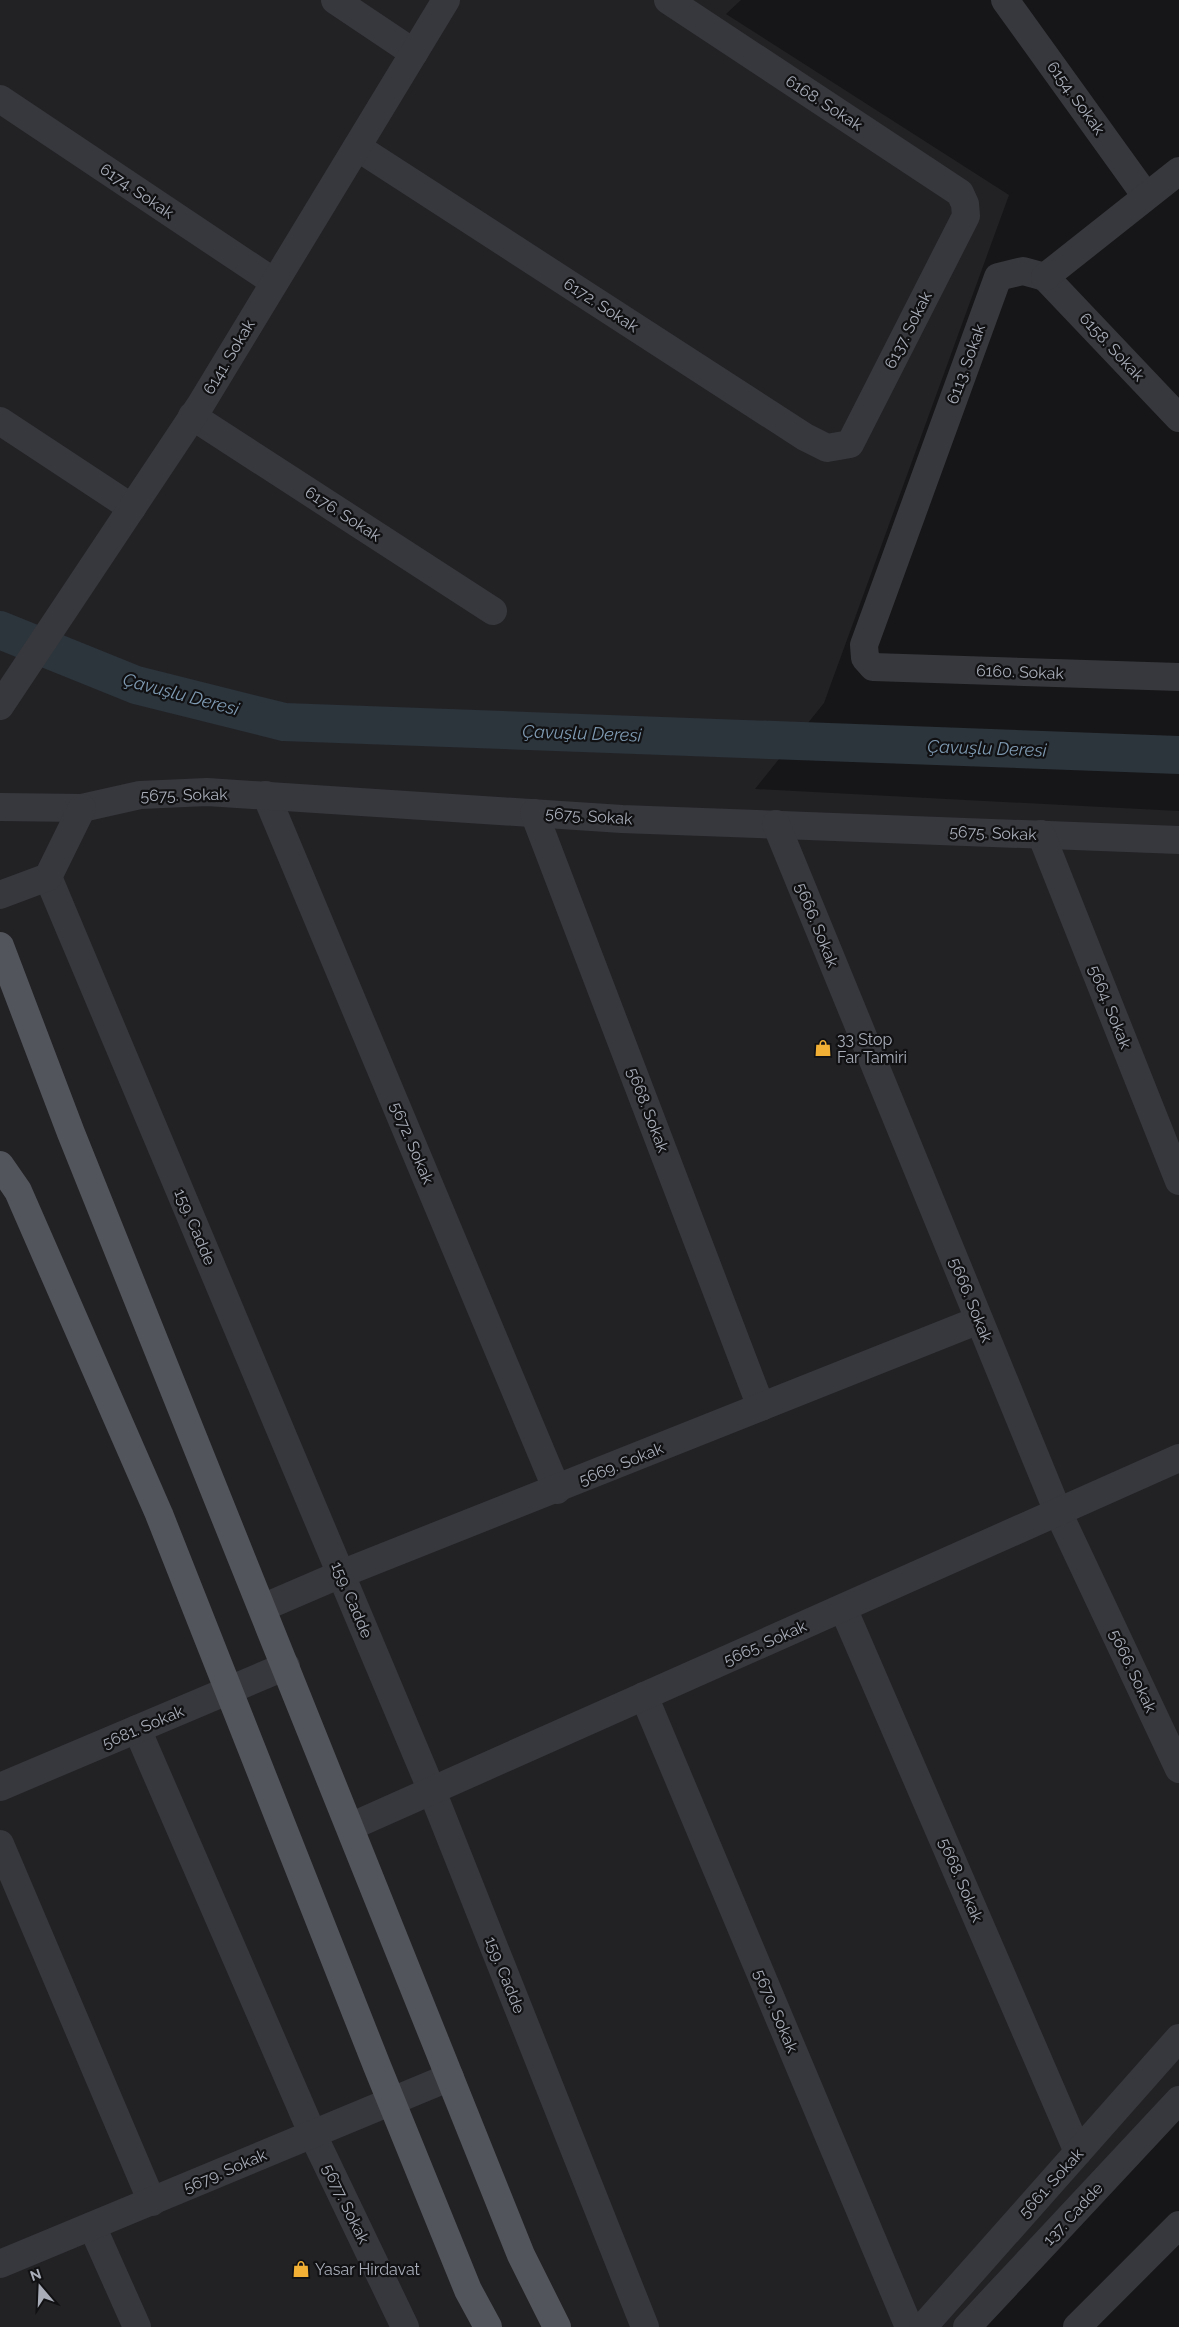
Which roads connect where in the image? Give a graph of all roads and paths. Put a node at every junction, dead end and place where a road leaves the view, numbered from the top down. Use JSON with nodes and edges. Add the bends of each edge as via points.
{"nodes":[{"id":1,"x":335,"y":0,"type":"edge"},
{"id":2,"x":446,"y":0,"type":"edge"},
{"id":3,"x":668,"y":0,"type":"edge"},
{"id":4,"x":1005,"y":0,"type":"edge"},
{"id":5,"x":414,"y":53,"type":"junction"},
{"id":6,"x":0,"y":99,"type":"edge"},
{"id":7,"x":357,"y":147,"type":"junction"},
{"id":8,"x":1179,"y":171,"type":"edge"},
{"id":9,"x":1146,"y":196,"type":"junction"},
{"id":10,"x":966,"y":216,"type":"joint"},
{"id":11,"x":1045,"y":277,"type":"junction"},
{"id":12,"x":274,"y":282,"type":"junction"},
{"id":13,"x":192,"y":416,"type":"junction"},
{"id":14,"x":1179,"y":418,"type":"edge"},
{"id":15,"x":0,"y":421,"type":"edge"},
{"id":16,"x":850,"y":444,"type":"joint"},
{"id":17,"x":132,"y":508,"type":"junction"},
{"id":18,"x":493,"y":611,"type":"dead end"},
{"id":19,"x":865,"y":658,"type":"joint"},
{"id":20,"x":1179,"y":677,"type":"edge"},
{"id":21,"x":0,"y":706,"type":"edge"},
{"id":22,"x":266,"y":795,"type":"junction"},
{"id":23,"x":0,"y":807,"type":"edge"},
{"id":24,"x":82,"y":808,"type":"junction"},
{"id":25,"x":534,"y":813,"type":"junction"},
{"id":26,"x":776,"y":824,"type":"junction"},
{"id":27,"x":1041,"y":834,"type":"junction"},
{"id":28,"x":1179,"y":840,"type":"edge"},
{"id":29,"x":48,"y":877,"type":"junction"},
{"id":30,"x":0,"y":896,"type":"edge"},
{"id":31,"x":0,"y":946,"type":"edge"},
{"id":32,"x":0,"y":1165,"type":"edge"},
{"id":33,"x":1179,"y":1180,"type":"edge"},
{"id":34,"x":979,"y":1320,"type":"junction"},
{"id":35,"x":761,"y":1407,"type":"junction"},
{"id":36,"x":1179,"y":1458,"type":"edge"},
{"id":37,"x":557,"y":1490,"type":"junction"},
{"id":38,"x":1058,"y":1512,"type":"junction"},
{"id":39,"x":341,"y":1574,"type":"junction"},
{"id":40,"x":262,"y":1608,"type":"junction"},
{"id":41,"x":843,"y":1608,"type":"junction"},
{"id":42,"x":286,"y":1666,"type":"junction"},
{"id":43,"x":228,"y":1692,"type":"junction"},
{"id":44,"x":644,"y":1696,"type":"junction"},
{"id":45,"x":137,"y":1729,"type":"junction"},
{"id":46,"x":1179,"y":1769,"type":"edge"},
{"id":47,"x":0,"y":1787,"type":"edge"},
{"id":48,"x":432,"y":1791,"type":"junction"},
{"id":49,"x":350,"y":1827,"type":"junction"},
{"id":50,"x":0,"y":1844,"type":"edge"},
{"id":51,"x":1179,"y":2038,"type":"edge"},
{"id":52,"x":450,"y":2077,"type":"junction"},
{"id":53,"x":1179,"y":2100,"type":"edge"},
{"id":54,"x":392,"y":2102,"type":"junction"},
{"id":55,"x":313,"y":2135,"type":"junction"},
{"id":56,"x":1078,"y":2152,"type":"junction"},
{"id":57,"x":152,"y":2202,"type":"junction"},
{"id":58,"x":1179,"y":2225,"type":"edge"},
{"id":59,"x":92,"y":2226,"type":"junction"},
{"id":60,"x":0,"y":2264,"type":"edge"},
{"id":61,"x":137,"y":2327,"type":"edge"},
{"id":62,"x":406,"y":2327,"type":"edge"},
{"id":63,"x":488,"y":2327,"type":"edge"},
{"id":64,"x":557,"y":2327,"type":"edge"},
{"id":65,"x":645,"y":2327,"type":"edge"},
{"id":66,"x":909,"y":2327,"type":"edge"},
{"id":67,"x":923,"y":2327,"type":"edge"},
{"id":68,"x":967,"y":2327,"type":"edge"},
{"id":69,"x":1077,"y":2327,"type":"edge"}],
"edges":[{"from":1,"to":5,"type":"street"},
{"from":2,"to":5,"type":"street","name":"6141. Sokak"},
{"from":3,"to":10,"type":"street","name":"6168. Sokak","via":[[960,193],[966,204]]},
{"from":4,"to":9,"type":"street","name":"6154. Sokak"},
{"from":5,"to":7,"type":"street","name":"6141. Sokak"},
{"from":6,"to":12,"type":"street","name":"6174. Sokak"},
{"from":7,"to":12,"type":"street","name":"6141. Sokak"},
{"from":7,"to":16,"type":"street","name":"6172. Sokak","via":[[805,436],[827,448]]},
{"from":8,"to":9,"type":"street"},
{"from":9,"to":11,"type":"street"},
{"from":10,"to":16,"type":"street","name":"6137. Sokak"},
{"from":11,"to":14,"type":"street","name":"6158. Sokak"},
{"from":11,"to":19,"type":"street","name":"6113. Sokak","via":[[1023,271],[998,277],[864,645]]},
{"from":12,"to":13,"type":"street","name":"6141. Sokak"},
{"from":13,"to":17,"type":"street","name":"6141. Sokak"},
{"from":13,"to":18,"type":"street","name":"6176. Sokak"},
{"from":15,"to":17,"type":"street"},
{"from":17,"to":21,"type":"street","name":"6141. Sokak"},
{"from":19,"to":20,"type":"street","name":"6160. Sokak","via":[[873,668]]},
{"from":22,"to":24,"type":"street","name":"5675. Sokak","via":[[207,792],[140,794]]},
{"from":22,"to":25,"type":"street","name":"5675. Sokak"},
{"from":22,"to":37,"type":"street","name":"5672. Sokak"},
{"from":23,"to":24,"type":"street","name":"5675. Sokak"},
{"from":24,"to":29,"type":"street"},
{"from":25,"to":26,"type":"street","name":"5675. Sokak"},
{"from":25,"to":35,"type":"street","name":"5668. Sokak"},
{"from":26,"to":27,"type":"street","name":"5675. Sokak"},
{"from":26,"to":34,"type":"street","name":"5666. Sokak"},
{"from":27,"to":28,"type":"street","name":"5675. Sokak"},
{"from":27,"to":33,"type":"street","name":"5664. Sokak"},
{"from":29,"to":30,"type":"street"},
{"from":29,"to":39,"type":"street","name":"159. Cadde"},
{"from":31,"to":40,"type":"main road","via":[[71,1133]]},
{"from":32,"to":43,"type":"main road","via":[[18,1191],[155,1505]]},
{"from":34,"to":35,"type":"street","name":"5669. Sokak"},
{"from":34,"to":38,"type":"street","name":"5666. Sokak"},
{"from":35,"to":37,"type":"street","name":"5669. Sokak"},
{"from":36,"to":38,"type":"street","name":"5665. Sokak"},
{"from":37,"to":39,"type":"street","name":"5669. Sokak"},
{"from":38,"to":41,"type":"street","name":"5665. Sokak"},
{"from":38,"to":46,"type":"street","name":"5666. Sokak"},
{"from":39,"to":40,"type":"street","name":"5669. Sokak"},
{"from":39,"to":48,"type":"street","name":"159. Cadde"},
{"from":40,"to":42,"type":"main road"},
{"from":41,"to":44,"type":"street","name":"5665. Sokak"},
{"from":41,"to":56,"type":"street","name":"5668. Sokak"},
{"from":42,"to":43,"type":"street","name":"5681. Sokak"},
{"from":42,"to":49,"type":"main road"},
{"from":43,"to":45,"type":"street","name":"5681. Sokak"},
{"from":43,"to":54,"type":"main road"},
{"from":44,"to":48,"type":"street","name":"5665. Sokak"},
{"from":44,"to":66,"type":"street","name":"5670. Sokak"},
{"from":45,"to":47,"type":"street","name":"5681. Sokak"},
{"from":45,"to":55,"type":"street","name":"5677. Sokak"},
{"from":48,"to":49,"type":"street","name":"5665. Sokak"},
{"from":48,"to":65,"type":"street","name":"159. Cadde"},
{"from":49,"to":52,"type":"main road"},
{"from":50,"to":57,"type":"street"},
{"from":51,"to":56,"type":"street","name":"5661. Sokak"},
{"from":52,"to":54,"type":"street","name":"5679. Sokak"},
{"from":52,"to":64,"type":"main road","via":[[521,2255]]},
{"from":53,"to":68,"type":"street","name":"137. Cadde"},
{"from":54,"to":55,"type":"street","name":"5679. Sokak"},
{"from":54,"to":63,"type":"main road","via":[[468,2290]]},
{"from":55,"to":57,"type":"street","name":"5679. Sokak"},
{"from":55,"to":62,"type":"street","name":"5677. Sokak"},
{"from":56,"to":67,"type":"street","name":"5661. Sokak"},
{"from":57,"to":59,"type":"street","name":"5679. Sokak"},
{"from":58,"to":69,"type":"street"},
{"from":59,"to":60,"type":"street","name":"5679. Sokak"},
{"from":59,"to":61,"type":"street"}]}
